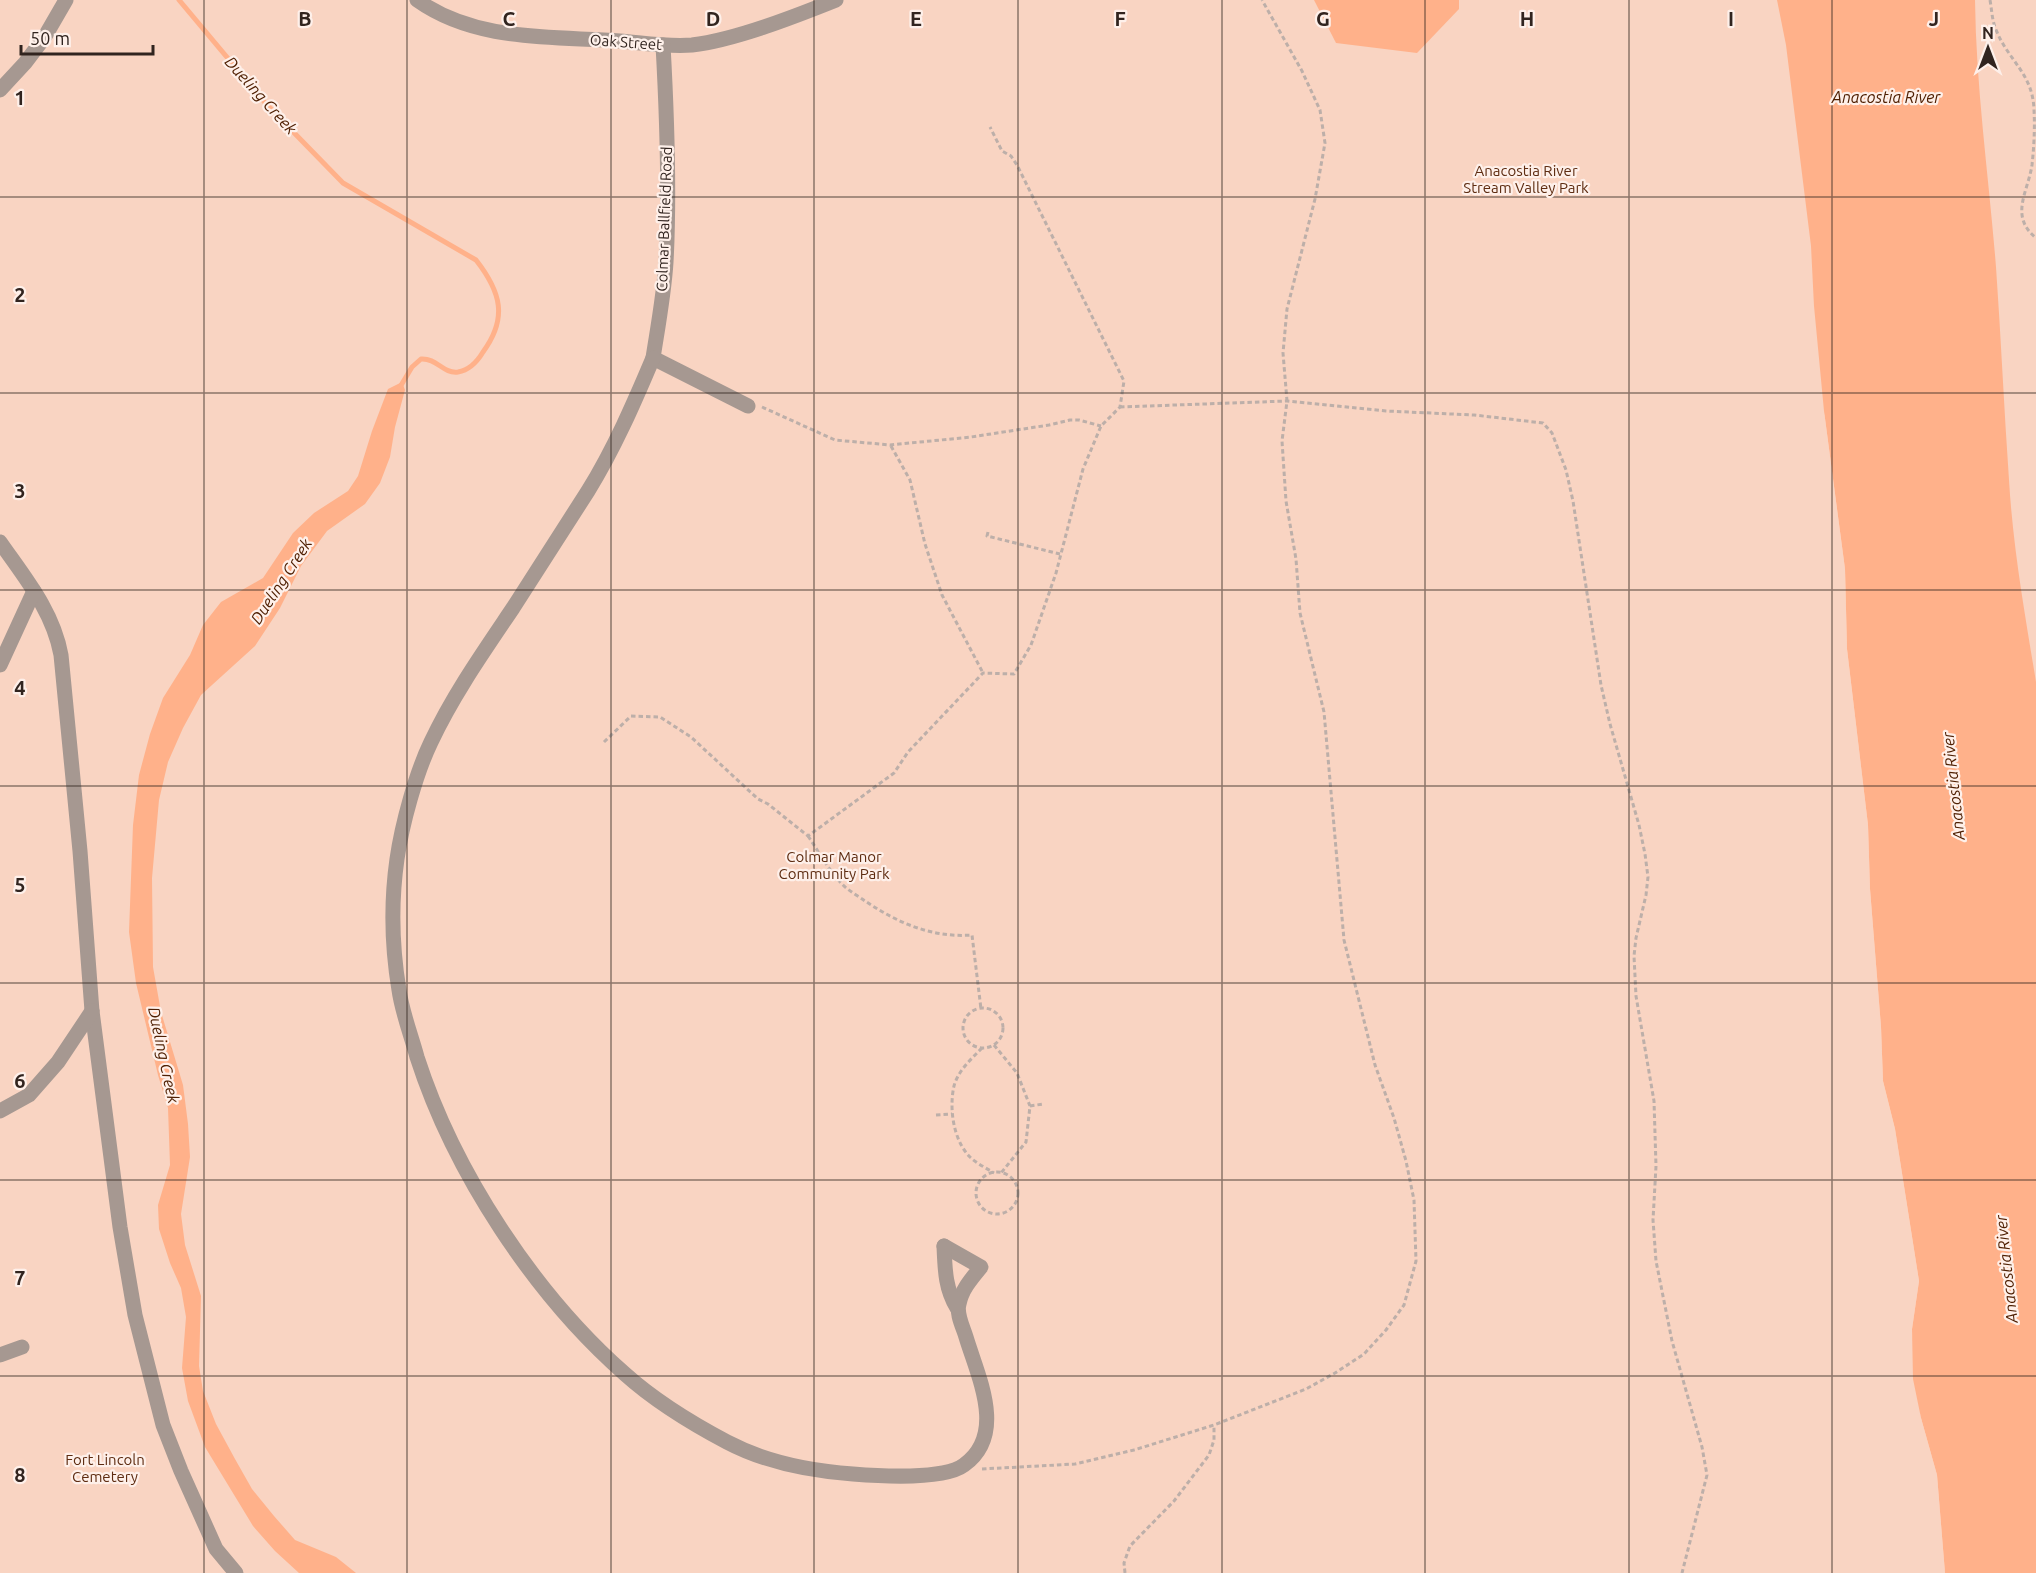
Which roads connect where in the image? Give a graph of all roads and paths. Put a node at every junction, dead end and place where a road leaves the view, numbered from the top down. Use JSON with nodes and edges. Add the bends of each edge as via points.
{"nodes":[{"id":1,"x":66,"y":0,"type":"edge"},
{"id":2,"x":417,"y":0,"type":"edge"},
{"id":3,"x":836,"y":0,"type":"edge"},
{"id":4,"x":1262,"y":0,"type":"edge"},
{"id":5,"x":1990,"y":0,"type":"edge"},
{"id":6,"x":663,"y":45,"type":"junction"},
{"id":7,"x":0,"y":90,"type":"edge"},
{"id":8,"x":990,"y":127,"type":"dead end"},
{"id":9,"x":2036,"y":238,"type":"edge"},
{"id":10,"x":653,"y":358,"type":"junction"},
{"id":11,"x":1287,"y":401,"type":"junction"},
{"id":12,"x":748,"y":406,"type":"joint"},
{"id":13,"x":1120,"y":407,"type":"junction"},
{"id":14,"x":1101,"y":426,"type":"junction"},
{"id":15,"x":890,"y":445,"type":"junction"},
{"id":16,"x":988,"y":532,"type":"dead end"},
{"id":17,"x":0,"y":542,"type":"edge"},
{"id":18,"x":1060,"y":554,"type":"junction"},
{"id":19,"x":34,"y":591,"type":"junction"},
{"id":20,"x":0,"y":665,"type":"edge"},
{"id":21,"x":983,"y":673,"type":"junction"},
{"id":22,"x":604,"y":742,"type":"dead end"},
{"id":23,"x":808,"y":836,"type":"junction"},
{"id":24,"x":981,"y":1008,"type":"junction"},
{"id":25,"x":92,"y":1011,"type":"junction"},
{"id":26,"x":994,"y":1045,"type":"junction"},
{"id":27,"x":982,"y":1048,"type":"junction"},
{"id":28,"x":1043,"y":1104,"type":"dead end"},
{"id":29,"x":1030,"y":1106,"type":"junction"},
{"id":30,"x":0,"y":1111,"type":"edge"},
{"id":31,"x":952,"y":1114,"type":"junction"},
{"id":32,"x":936,"y":1115,"type":"dead end"},
{"id":33,"x":994,"y":1173,"type":"junction"},
{"id":34,"x":1001,"y":1173,"type":"junction"},
{"id":35,"x":957,"y":1308,"type":"dead end"},
{"id":36,"x":22,"y":1347,"type":"dead end"},
{"id":37,"x":0,"y":1355,"type":"edge"},
{"id":38,"x":1214,"y":1425,"type":"junction"},
{"id":39,"x":959,"y":1469,"type":"junction"},
{"id":40,"x":236,"y":1573,"type":"edge"},
{"id":41,"x":1125,"y":1573,"type":"edge"},
{"id":42,"x":1682,"y":1573,"type":"edge"}],
"edges":[{"from":1,"to":7,"type":"street","via":[[44,38]]},
{"from":2,"to":6,"type":"street","name":"Oak Street","via":[[450,19],[486,30]]},
{"from":3,"to":6,"type":"street","name":"Oak Street","via":[[721,39]]},
{"from":4,"to":11,"type":"path","via":[[1320,110],[1325,143],[1287,309],[1283,353]]},
{"from":5,"to":9,"type":"path","via":[[1996,31],[2024,72],[2033,94],[2032,163],[2021,206],[2025,225]]},
{"from":6,"to":10,"type":"street","name":"Colmar Ballfield Road","via":[[668,220],[663,297]]},
{"from":8,"to":13,"type":"path","via":[[1002,151],[1017,165],[1124,381]]},
{"from":10,"to":12,"type":"street"},
{"from":10,"to":39,"type":"street","name":"Colmar Ballfield Road","via":[[590,488],[452,703],[420,768],[397,858],[394,900],[395,958],[405,1014],[426,1084],[449,1139],[491,1214],[554,1301],[626,1375],[665,1405],[730,1444],[796,1466],[867,1475],[935,1474]]},
{"from":11,"to":13,"type":"path"},
{"from":11,"to":38,"type":"path","via":[[1281,441],[1286,501],[1300,613],[1324,712],[1344,940],[1375,1065],[1407,1161],[1414,1200],[1416,1261],[1404,1305],[1364,1354],[1306,1389]]},
{"from":11,"to":42,"type":"path","via":[[1543,423],[1552,433],[1566,470],[1601,685],[1639,825],[1648,877],[1634,956],[1636,996],[1654,1101],[1656,1261],[1672,1341],[1707,1474]]},
{"from":12,"to":15,"type":"path","via":[[760,406],[835,440]]},
{"from":13,"to":14,"type":"path"},
{"from":14,"to":15,"type":"path","via":[[1070,420],[971,437]]},
{"from":14,"to":18,"type":"path","via":[[1083,469]]},
{"from":15,"to":21,"type":"path","via":[[910,480],[942,595]]},
{"from":16,"to":18,"type":"path","via":[[987,536]]},
{"from":17,"to":19,"type":"street"},
{"from":18,"to":21,"type":"path","via":[[1031,645],[1014,674]]},
{"from":19,"to":20,"type":"street"},
{"from":19,"to":25,"type":"street","via":[[48,613],[61,655]]},
{"from":21,"to":23,"type":"path","via":[[908,752],[894,773]]},
{"from":22,"to":23,"type":"path","via":[[631,716],[660,717],[691,737],[758,799]]},
{"from":23,"to":24,"type":"path","via":[[843,886],[881,912],[932,933],[972,935]]},
{"from":24,"to":26,"type":"path","via":[[994,1012],[1002,1022],[1002,1035]]},
{"from":24,"to":27,"type":"path","via":[[970,1014],[964,1032],[970,1043]]},
{"from":25,"to":30,"type":"street","via":[[58,1062],[29,1095]]},
{"from":25,"to":40,"type":"street","via":[[135,1315],[163,1425],[216,1549]]},
{"from":26,"to":27,"type":"path"},
{"from":26,"to":29,"type":"path","via":[[1017,1073]]},
{"from":27,"to":31,"type":"path","via":[[966,1064],[954,1085]]},
{"from":28,"to":29,"type":"path"},
{"from":29,"to":34,"type":"path","via":[[1026,1142]]},
{"from":31,"to":32,"type":"path"},
{"from":31,"to":33,"type":"path","via":[[954,1130],[970,1157]]},
{"from":33,"to":34,"type":"path"},
{"from":33,"to":34,"type":"path","via":[[981,1179],[976,1192],[985,1211],[999,1214],[1015,1204],[1018,1191],[1012,1179]]},
{"from":35,"to":39,"type":"street","via":[[986,1404],[987,1429],[977,1454]]},
{"from":36,"to":37,"type":"street"},
{"from":38,"to":39,"type":"path","via":[[1075,1464]]},
{"from":38,"to":41,"type":"path","via":[[1209,1455],[1174,1501],[1130,1546]]}]}
